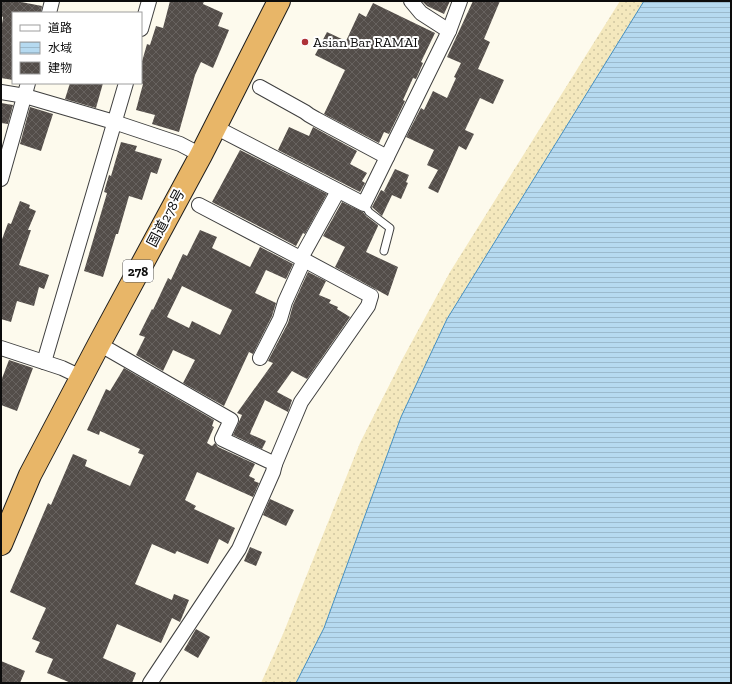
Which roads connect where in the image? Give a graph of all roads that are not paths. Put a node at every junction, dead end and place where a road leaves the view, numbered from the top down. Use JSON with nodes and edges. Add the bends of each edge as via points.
{"nodes":[{"id":1,"x":52,"y":1,"type":"edge"},
{"id":2,"x":149,"y":1,"type":"edge"},
{"id":3,"x":280,"y":1,"type":"edge"},
{"id":4,"x":411,"y":1,"type":"edge"},
{"id":5,"x":460,"y":1,"type":"edge"},
{"id":6,"x":49,"y":12,"type":"edge"},
{"id":7,"x":142,"y":26,"type":"edge"},
{"id":8,"x":449,"y":31,"type":"junction"},
{"id":9,"x":126,"y":84,"type":"edge"},
{"id":10,"x":260,"y":87,"type":"dead end"},
{"id":11,"x":27,"y":89,"type":"edge"},
{"id":12,"x":1,"y":92,"type":"edge"},
{"id":13,"x":114,"y":122,"type":"junction"},
{"id":14,"x":215,"y":127,"type":"junction"},
{"id":15,"x":201,"y":155,"type":"junction"},
{"id":16,"x":387,"y":157,"type":"junction"},
{"id":17,"x":1,"y":179,"type":"edge"},
{"id":18,"x":338,"y":191,"type":"junction"},
{"id":19,"x":364,"y":204,"type":"junction"},
{"id":20,"x":199,"y":205,"type":"dead end"},
{"id":21,"x":384,"y":251,"type":"dead end"},
{"id":22,"x":303,"y":259,"type":"junction"},
{"id":23,"x":99,"y":344,"type":"junction"},
{"id":24,"x":1,"y":348,"type":"edge"},
{"id":25,"x":260,"y":358,"type":"dead end"},
{"id":26,"x":44,"y":362,"type":"junction"},
{"id":27,"x":81,"y":378,"type":"junction"},
{"id":28,"x":275,"y":464,"type":"junction"},
{"id":29,"x":1,"y":544,"type":"edge"},
{"id":30,"x":150,"y":683,"type":"edge"}],
"edges":[{"from":1,"to":6,"type":"street"},
{"from":2,"to":7,"type":"street"},
{"from":3,"to":14,"type":"highway","name":"国道278号","number":"278"},
{"from":4,"to":8,"type":"street","via":[[421,13]]},
{"from":5,"to":8,"type":"street"},
{"from":8,"to":16,"type":"street"},
{"from":9,"to":13,"type":"street"},
{"from":10,"to":16,"type":"street"},
{"from":11,"to":12,"type":"street"},
{"from":11,"to":13,"type":"street"},
{"from":11,"to":17,"type":"street"},
{"from":13,"to":15,"type":"street","via":[[180,144]]},
{"from":13,"to":26,"type":"street"},
{"from":14,"to":15,"type":"highway","name":"国道278号","number":"278"},
{"from":14,"to":18,"type":"street"},
{"from":15,"to":23,"type":"highway","name":"国道278号","number":"278"},
{"from":16,"to":19,"type":"street"},
{"from":18,"to":19,"type":"street"},
{"from":18,"to":22,"type":"street"},
{"from":19,"to":21,"type":"lane","via":[[369,212],[390,228]]},
{"from":20,"to":22,"type":"street"},
{"from":22,"to":25,"type":"street","via":[[280,319]]},
{"from":22,"to":28,"type":"street","via":[[371,296],[368,306],[301,402]]},
{"from":23,"to":27,"type":"highway","name":"国道278号","number":"278"},
{"from":23,"to":28,"type":"street","via":[[231,420],[222,439]]},
{"from":24,"to":26,"type":"street"},
{"from":26,"to":27,"type":"street"},
{"from":27,"to":29,"type":"highway","name":"国道278号","number":"278","via":[[30,476]]},
{"from":28,"to":30,"type":"street","via":[[239,549]]}]}
